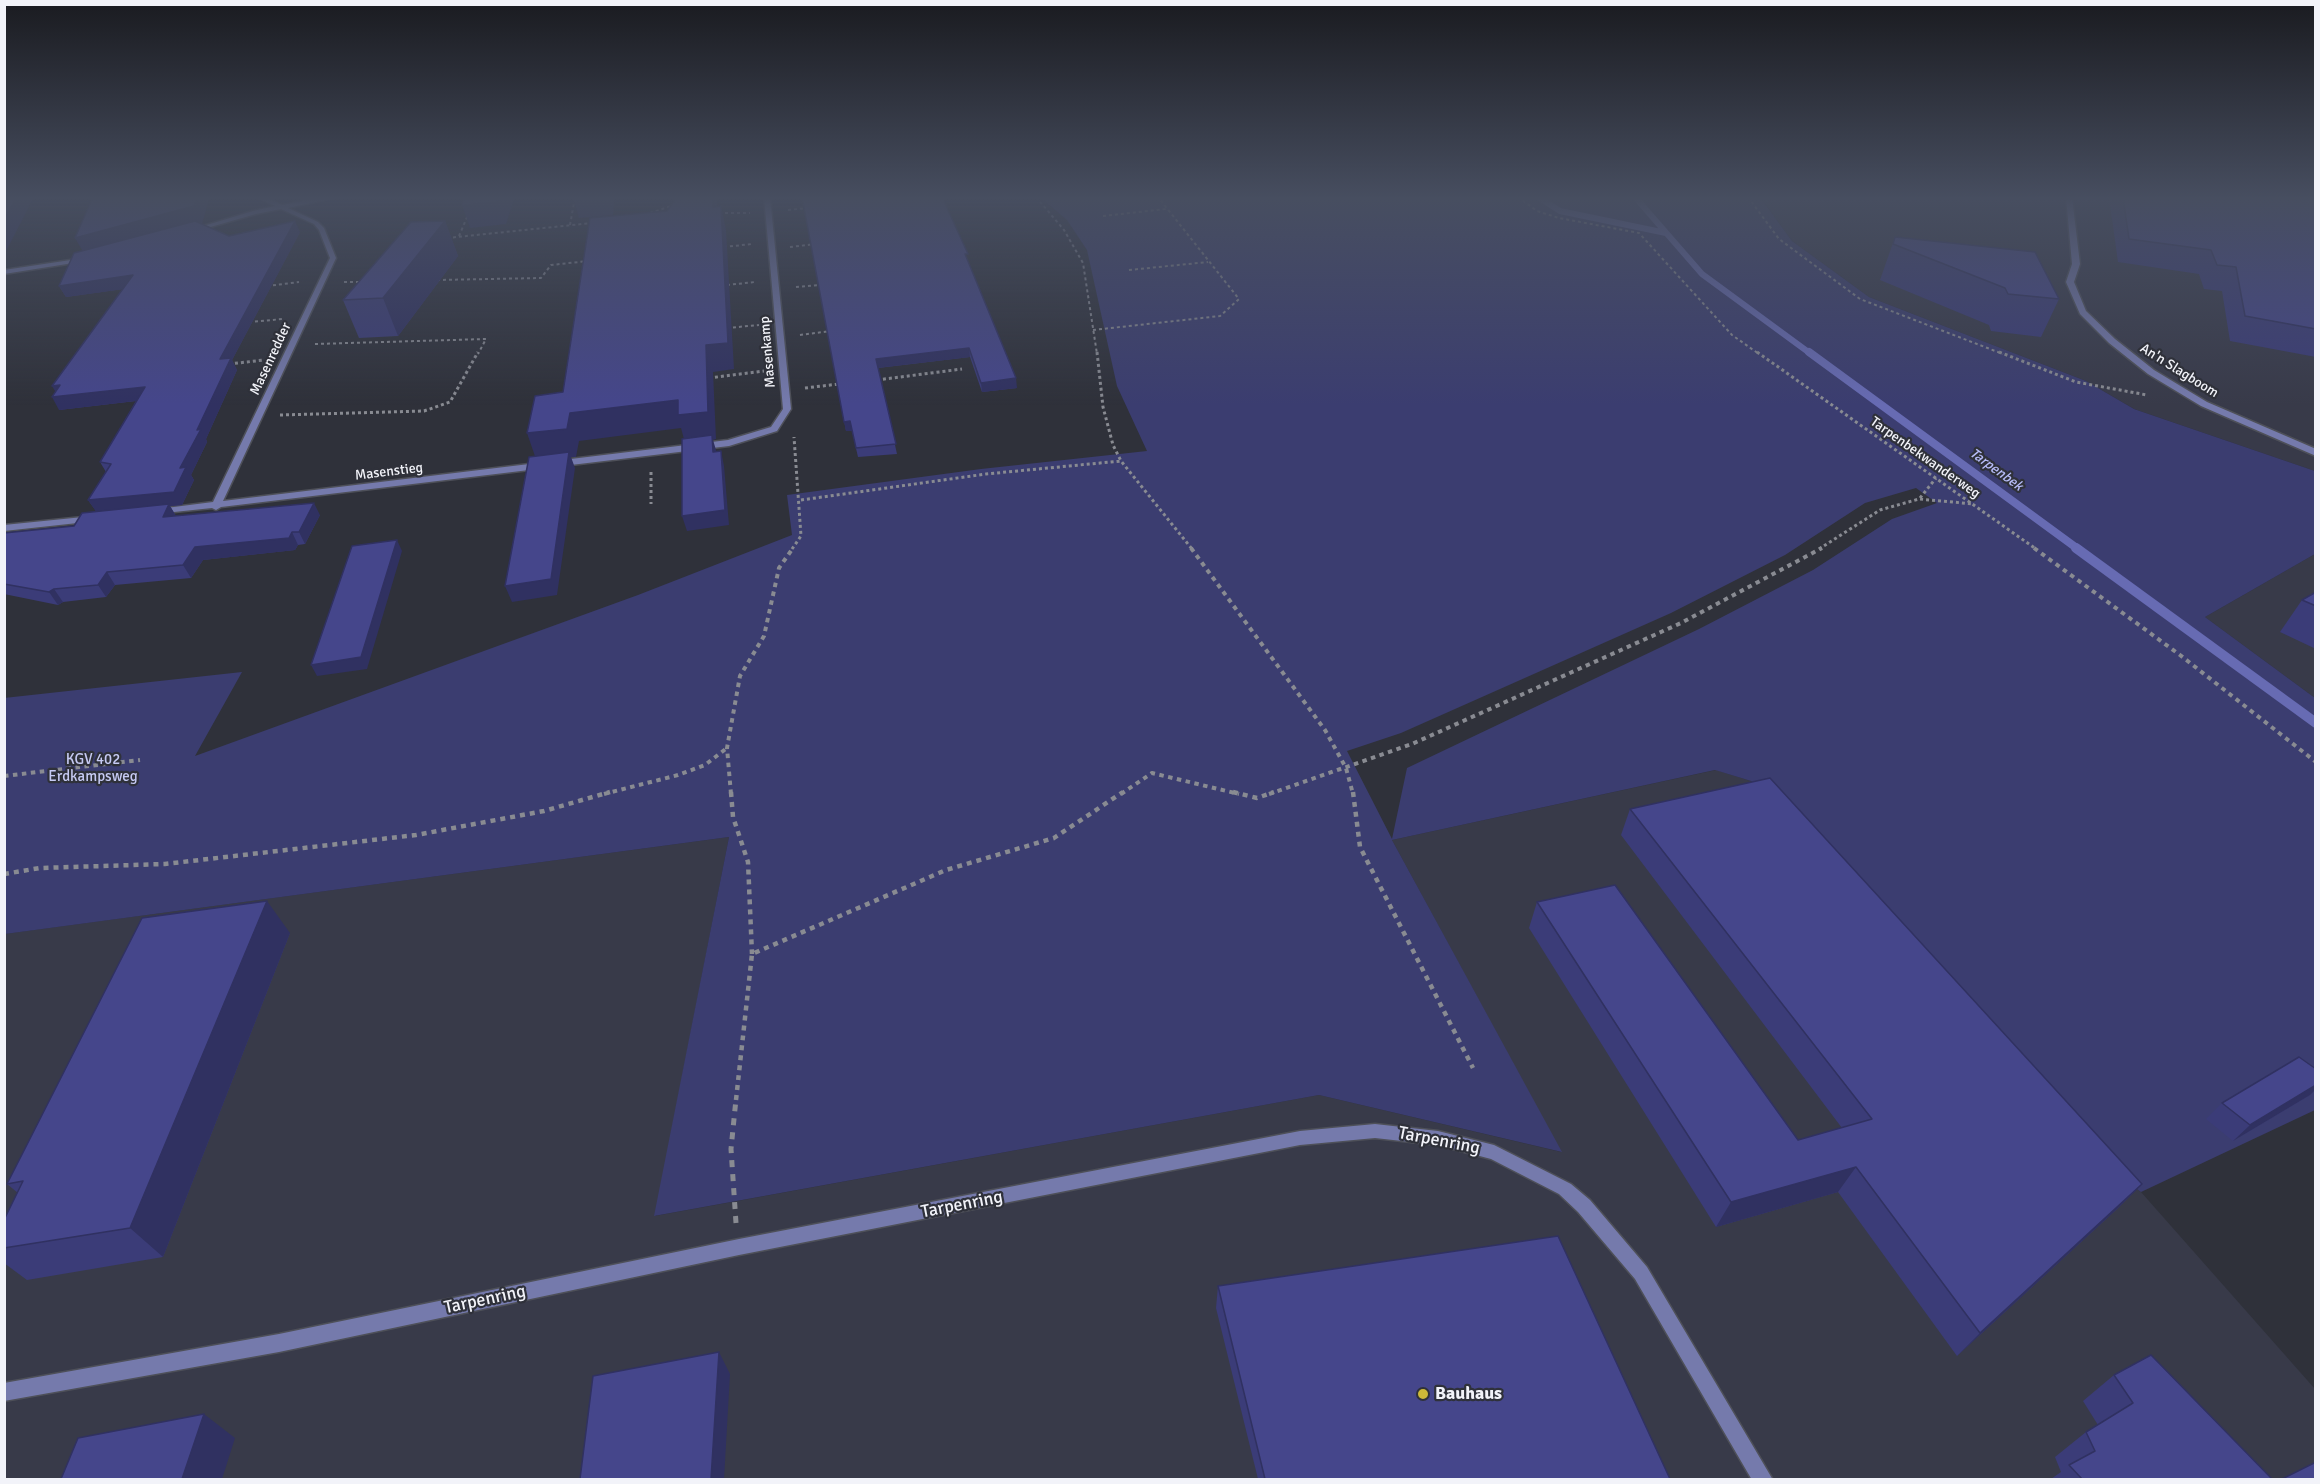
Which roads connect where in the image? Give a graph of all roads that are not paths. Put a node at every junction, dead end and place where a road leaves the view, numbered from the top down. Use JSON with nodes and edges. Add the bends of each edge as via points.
{"nodes":[{"id":1,"x":40,"y":266,"type":"edge"},
{"id":2,"x":329,"y":266,"type":"edge"},
{"id":3,"x":773,"y":266,"type":"edge"},
{"id":4,"x":2075,"y":266,"type":"edge"},
{"id":5,"x":4,"y":272,"type":"edge"},
{"id":6,"x":774,"y":429,"type":"joint"},
{"id":7,"x":2316,"y":453,"type":"edge"},
{"id":8,"x":216,"y":507,"type":"junction"},
{"id":9,"x":145,"y":514,"type":"edge"},
{"id":10,"x":98,"y":518,"type":"edge"},
{"id":11,"x":4,"y":528,"type":"edge"},
{"id":12,"x":4,"y":1392,"type":"edge"},
{"id":13,"x":1763,"y":1479,"type":"edge"}],
"edges":[{"from":1,"to":5,"type":"street"},
{"from":2,"to":8,"type":"street","name":"Masenredder"},
{"from":3,"to":6,"type":"street","name":"Masenkamp","via":[[787,409]]},
{"from":4,"to":7,"type":"street","name":"An'n Slagboom","via":[[2070,282],[2083,312],[2112,341],[2160,378],[2204,404]]},
{"from":6,"to":8,"type":"street","name":"Masenstieg","via":[[729,443]]},
{"from":8,"to":9,"type":"street","name":"Masenstieg"},
{"from":10,"to":11,"type":"street"},
{"from":12,"to":13,"type":"street","name":"Tarpenring","via":[[279,1342],[739,1247],[1300,1138],[1375,1131],[1438,1138],[1494,1152],[1565,1190],[1602,1225],[1641,1273]]}]}
